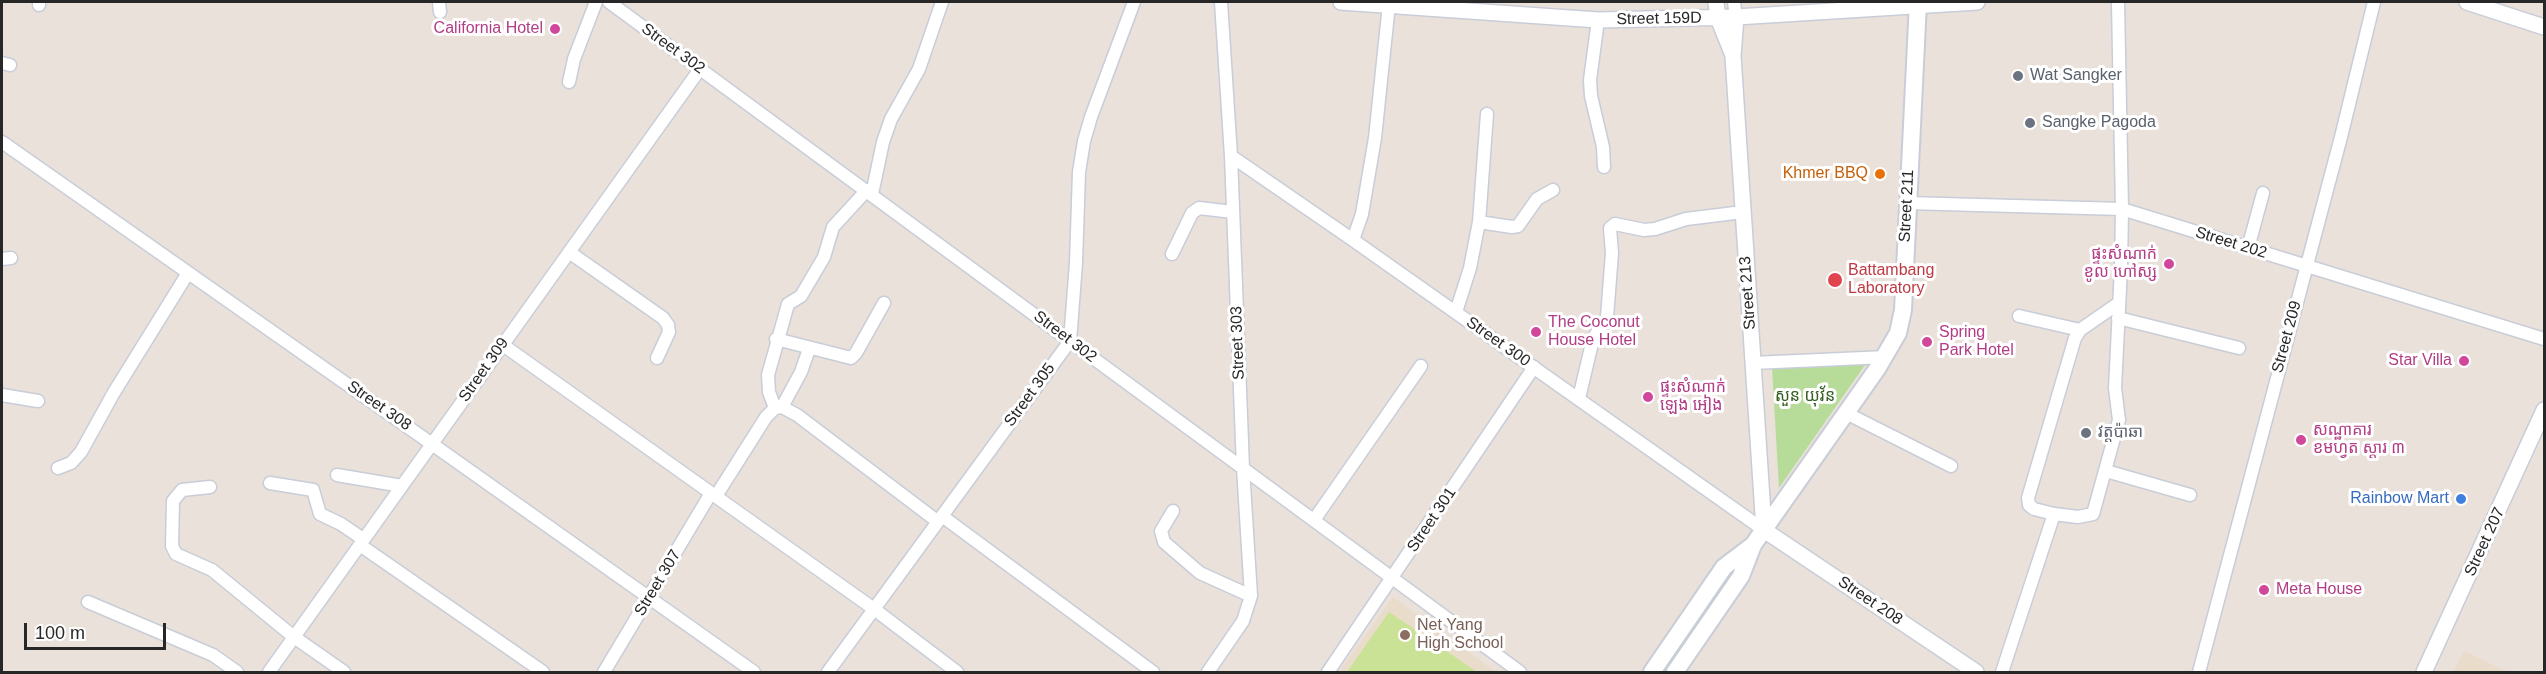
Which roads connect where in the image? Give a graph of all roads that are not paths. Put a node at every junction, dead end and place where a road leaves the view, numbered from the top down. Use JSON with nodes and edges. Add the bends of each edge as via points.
{"nodes":[{"id":1,"x":596,"y":2,"type":"edge"},
{"id":2,"x":609,"y":2,"type":"edge"},
{"id":3,"x":942,"y":2,"type":"edge"},
{"id":4,"x":1134,"y":2,"type":"edge"},
{"id":5,"x":1221,"y":2,"type":"edge"},
{"id":6,"x":1341,"y":2,"type":"edge"},
{"id":7,"x":1716,"y":2,"type":"edge"},
{"id":8,"x":1734,"y":2,"type":"edge"},
{"id":9,"x":1977,"y":2,"type":"edge"},
{"id":10,"x":2118,"y":2,"type":"edge"},
{"id":11,"x":2374,"y":2,"type":"edge"},
{"id":12,"x":2467,"y":2,"type":"edge"},
{"id":13,"x":1918,"y":3,"type":"edge"},
{"id":14,"x":1389,"y":4,"type":"junction"},
{"id":15,"x":1736,"y":17,"type":"junction"},
{"id":16,"x":1718,"y":18,"type":"junction"},
{"id":17,"x":1598,"y":20,"type":"junction"},
{"id":18,"x":2544,"y":27,"type":"edge"},
{"id":19,"x":1733,"y":56,"type":"junction"},
{"id":20,"x":700,"y":69,"type":"junction"},
{"id":21,"x":569,"y":82,"type":"dead end"},
{"id":22,"x":1487,"y":114,"type":"dead end"},
{"id":23,"x":2,"y":142,"type":"edge"},
{"id":24,"x":1231,"y":156,"type":"junction"},
{"id":25,"x":1604,"y":167,"type":"dead end"},
{"id":26,"x":1553,"y":190,"type":"dead end"},
{"id":27,"x":869,"y":192,"type":"junction"},
{"id":28,"x":2263,"y":193,"type":"dead end"},
{"id":29,"x":1907,"y":203,"type":"junction"},
{"id":30,"x":2122,"y":209,"type":"junction"},
{"id":31,"x":1233,"y":212,"type":"junction"},
{"id":32,"x":1743,"y":212,"type":"junction"},
{"id":33,"x":1479,"y":222,"type":"junction"},
{"id":34,"x":1353,"y":240,"type":"junction"},
{"id":35,"x":2248,"y":248,"type":"junction"},
{"id":36,"x":569,"y":252,"type":"junction"},
{"id":37,"x":1172,"y":254,"type":"dead end"},
{"id":38,"x":2306,"y":266,"type":"junction"},
{"id":39,"x":188,"y":273,"type":"junction"},
{"id":40,"x":884,"y":303,"type":"dead end"},
{"id":41,"x":2119,"y":303,"type":"junction"},
{"id":42,"x":1456,"y":312,"type":"junction"},
{"id":43,"x":2019,"y":316,"type":"dead end"},
{"id":44,"x":2118,"y":318,"type":"junction"},
{"id":45,"x":2080,"y":330,"type":"junction"},
{"id":46,"x":776,"y":339,"type":"junction"},
{"id":47,"x":2544,"y":339,"type":"edge"},
{"id":48,"x":1070,"y":341,"type":"junction"},
{"id":49,"x":503,"y":345,"type":"junction"},
{"id":50,"x":2239,"y":348,"type":"dead end"},
{"id":51,"x":809,"y":349,"type":"junction"},
{"id":52,"x":1886,"y":357,"type":"junction"},
{"id":53,"x":657,"y":358,"type":"dead end"},
{"id":54,"x":1753,"y":363,"type":"junction"},
{"id":55,"x":1421,"y":366,"type":"dead end"},
{"id":56,"x":1534,"y":367,"type":"junction"},
{"id":57,"x":2,"y":395,"type":"edge"},
{"id":58,"x":1579,"y":398,"type":"junction"},
{"id":59,"x":38,"y":401,"type":"dead end"},
{"id":60,"x":779,"y":407,"type":"junction"},
{"id":61,"x":2544,"y":410,"type":"edge"},
{"id":62,"x":1846,"y":413,"type":"junction"},
{"id":63,"x":432,"y":444,"type":"junction"},
{"id":64,"x":1951,"y":466,"type":"dead end"},
{"id":65,"x":58,"y":468,"type":"dead end"},
{"id":66,"x":1243,"y":468,"type":"junction"},
{"id":67,"x":2106,"y":471,"type":"junction"},
{"id":68,"x":337,"y":475,"type":"dead end"},
{"id":69,"x":270,"y":483,"type":"dead end"},
{"id":70,"x":402,"y":486,"type":"junction"},
{"id":71,"x":210,"y":487,"type":"dead end"},
{"id":72,"x":713,"y":495,"type":"junction"},
{"id":73,"x":2190,"y":495,"type":"dead end"},
{"id":74,"x":1173,"y":512,"type":"dead end"},
{"id":75,"x":2054,"y":514,"type":"junction"},
{"id":76,"x":939,"y":519,"type":"junction"},
{"id":77,"x":1314,"y":520,"type":"junction"},
{"id":78,"x":1764,"y":530,"type":"junction"},
{"id":79,"x":362,"y":542,"type":"junction"},
{"id":80,"x":1754,"y":545,"type":"junction"},
{"id":81,"x":1393,"y":579,"type":"junction"},
{"id":82,"x":1251,"y":596,"type":"junction"},
{"id":83,"x":649,"y":598,"type":"junction"},
{"id":84,"x":87,"y":602,"type":"dead end"},
{"id":85,"x":874,"y":609,"type":"junction"},
{"id":86,"x":294,"y":637,"type":"junction"},
{"id":87,"x":237,"y":672,"type":"edge"},
{"id":88,"x":269,"y":672,"type":"edge"},
{"id":89,"x":344,"y":672,"type":"edge"},
{"id":90,"x":543,"y":672,"type":"edge"},
{"id":91,"x":604,"y":672,"type":"edge"},
{"id":92,"x":754,"y":672,"type":"edge"},
{"id":93,"x":828,"y":672,"type":"edge"},
{"id":94,"x":957,"y":672,"type":"edge"},
{"id":95,"x":1153,"y":672,"type":"edge"},
{"id":96,"x":1208,"y":672,"type":"edge"},
{"id":97,"x":1328,"y":672,"type":"edge"},
{"id":98,"x":1520,"y":672,"type":"edge"},
{"id":99,"x":1652,"y":672,"type":"edge"},
{"id":100,"x":1675,"y":672,"type":"edge"},
{"id":101,"x":1976,"y":672,"type":"edge"},
{"id":102,"x":2002,"y":672,"type":"edge"},
{"id":103,"x":2199,"y":672,"type":"edge"},
{"id":104,"x":2424,"y":672,"type":"edge"}],
"edges":[{"from":1,"to":21,"type":"street"},
{"from":2,"to":20,"type":"street","name":"Street 302"},
{"from":3,"to":27,"type":"street","via":[[919,69],[891,119]]},
{"from":4,"to":48,"type":"street","via":[[1084,141]]},
{"from":5,"to":24,"type":"street","name":"Street 303"},
{"from":6,"to":14,"type":"street","name":"Street 159D"},
{"from":7,"to":16,"type":"street","name":"Street 213"},
{"from":8,"to":15,"type":"street","name":"Street 213"},
{"from":9,"to":13,"type":"street","name":"Street 159D"},
{"from":10,"to":30,"type":"street"},
{"from":11,"to":38,"type":"street","name":"Street 209"},
{"from":12,"to":18,"type":"street"},
{"from":13,"to":15,"type":"street","name":"Street 159D"},
{"from":13,"to":29,"type":"main road","name":"Street 211"},
{"from":14,"to":17,"type":"street","name":"Street 159D"},
{"from":14,"to":34,"type":"street","via":[[1375,138],[1362,214]]},
{"from":15,"to":16,"type":"street","name":"Street 159D"},
{"from":15,"to":19,"type":"street","name":"Street 213"},
{"from":16,"to":17,"type":"street","name":"Street 159D"},
{"from":16,"to":19,"type":"street","name":"Street 213"},
{"from":17,"to":25,"type":"street","via":[[1590,80]]},
{"from":19,"to":32,"type":"street","name":"Street 213"},
{"from":20,"to":27,"type":"street","name":"Street 302"},
{"from":20,"to":36,"type":"street","name":"Street 309"},
{"from":22,"to":33,"type":"street"},
{"from":23,"to":39,"type":"street","name":"Street 308"},
{"from":24,"to":31,"type":"street","name":"Street 303"},
{"from":24,"to":34,"type":"street","name":"Street 300"},
{"from":26,"to":33,"type":"street","via":[[1539,196],[1518,226]]},
{"from":27,"to":46,"type":"street","via":[[833,227],[824,257],[801,296],[788,304]]},
{"from":27,"to":48,"type":"street","name":"Street 302"},
{"from":28,"to":35,"type":"street"},
{"from":29,"to":30,"type":"street","name":"Street 202"},
{"from":29,"to":52,"type":"main road","name":"Street 211","via":[[1903,310],[1898,333]]},
{"from":30,"to":35,"type":"street","name":"Street 202"},
{"from":30,"to":41,"type":"street"},
{"from":31,"to":37,"type":"street","via":[[1199,208],[1192,213]]},
{"from":31,"to":66,"type":"street","name":"Street 303"},
{"from":32,"to":54,"type":"street","name":"Street 213"},
{"from":32,"to":58,"type":"street","via":[[1686,219],[1655,229],[1615,224],[1610,228],[1607,317],[1593,339]]},
{"from":33,"to":42,"type":"street"},
{"from":34,"to":42,"type":"street","name":"Street 300"},
{"from":35,"to":38,"type":"street","name":"Street 202"},
{"from":36,"to":49,"type":"street","name":"Street 309"},
{"from":36,"to":53,"type":"street","via":[[663,318],[669,332]]},
{"from":38,"to":47,"type":"street","name":"Street 202"},
{"from":38,"to":103,"type":"street","name":"Street 209"},
{"from":39,"to":63,"type":"street","name":"Street 308"},
{"from":39,"to":65,"type":"street","via":[[81,452]]},
{"from":40,"to":51,"type":"street","via":[[851,358]]},
{"from":41,"to":44,"type":"street"},
{"from":41,"to":45,"type":"street"},
{"from":42,"to":56,"type":"street","name":"Street 300"},
{"from":43,"to":45,"type":"street"},
{"from":44,"to":50,"type":"street"},
{"from":44,"to":67,"type":"street","via":[[2115,388],[2119,420]]},
{"from":45,"to":75,"type":"street","via":[[2028,498],[2034,509]]},
{"from":46,"to":51,"type":"street"},
{"from":46,"to":60,"type":"street","via":[[768,375],[769,392]]},
{"from":48,"to":66,"type":"street","name":"Street 302"},
{"from":48,"to":76,"type":"street","name":"Street 305"},
{"from":49,"to":63,"type":"street","name":"Street 309"},
{"from":49,"to":72,"type":"street"},
{"from":51,"to":60,"type":"street","name":"Street 307","via":[[801,372]]},
{"from":52,"to":54,"type":"street"},
{"from":52,"to":62,"type":"main road","name":"Street 211"},
{"from":54,"to":78,"type":"street","name":"Street 213"},
{"from":55,"to":77,"type":"street"},
{"from":56,"to":58,"type":"street","name":"Street 300"},
{"from":56,"to":81,"type":"street","name":"Street 301"},
{"from":57,"to":59,"type":"street"},
{"from":58,"to":78,"type":"street","name":"Street 300"},
{"from":60,"to":72,"type":"street","name":"Street 307","via":[[766,417]]},
{"from":60,"to":76,"type":"street","via":[[797,415]]},
{"from":61,"to":104,"type":"street","name":"Street 207"},
{"from":62,"to":64,"type":"street"},
{"from":62,"to":78,"type":"main road","name":"Street 211"},
{"from":63,"to":70,"type":"street","name":"Street 309"},
{"from":63,"to":83,"type":"street","name":"Street 308"},
{"from":66,"to":77,"type":"street","name":"Street 302"},
{"from":66,"to":82,"type":"street","name":"Street 303"},
{"from":67,"to":73,"type":"street"},
{"from":67,"to":75,"type":"street","via":[[2093,514]]},
{"from":68,"to":70,"type":"street"},
{"from":69,"to":79,"type":"street","via":[[314,490],[320,514],[341,524]]},
{"from":70,"to":79,"type":"street","name":"Street 309"},
{"from":71,"to":86,"type":"street","via":[[182,490],[172,501],[172,546],[176,554],[212,570]]},
{"from":72,"to":83,"type":"street","name":"Street 307"},
{"from":72,"to":85,"type":"street"},
{"from":74,"to":82,"type":"street","via":[[1161,531],[1164,542],[1200,573]]},
{"from":75,"to":102,"type":"street"},
{"from":76,"to":85,"type":"street","name":"Street 305"},
{"from":76,"to":95,"type":"street"},
{"from":77,"to":81,"type":"street","name":"Street 302"},
{"from":78,"to":80,"type":"main road","name":"Street 211"},
{"from":78,"to":101,"type":"street","name":"Street 208"},
{"from":79,"to":86,"type":"street","name":"Street 309"},
{"from":79,"to":90,"type":"street"},
{"from":80,"to":99,"type":"main road","name":"Street 211","via":[[1724,567]]},
{"from":80,"to":100,"type":"main road","name":"Street 211","via":[[1741,576]]},
{"from":81,"to":97,"type":"street","name":"Street 301"},
{"from":81,"to":98,"type":"street","name":"Street 302"},
{"from":82,"to":96,"type":"street","name":"Street 303","via":[[1243,621]]},
{"from":83,"to":91,"type":"street","name":"Street 307"},
{"from":83,"to":92,"type":"street","name":"Street 308"},
{"from":84,"to":87,"type":"street","via":[[213,656]]},
{"from":85,"to":93,"type":"street","name":"Street 305"},
{"from":85,"to":94,"type":"street"},
{"from":86,"to":88,"type":"street","name":"Street 309"},
{"from":86,"to":89,"type":"street"}]}
